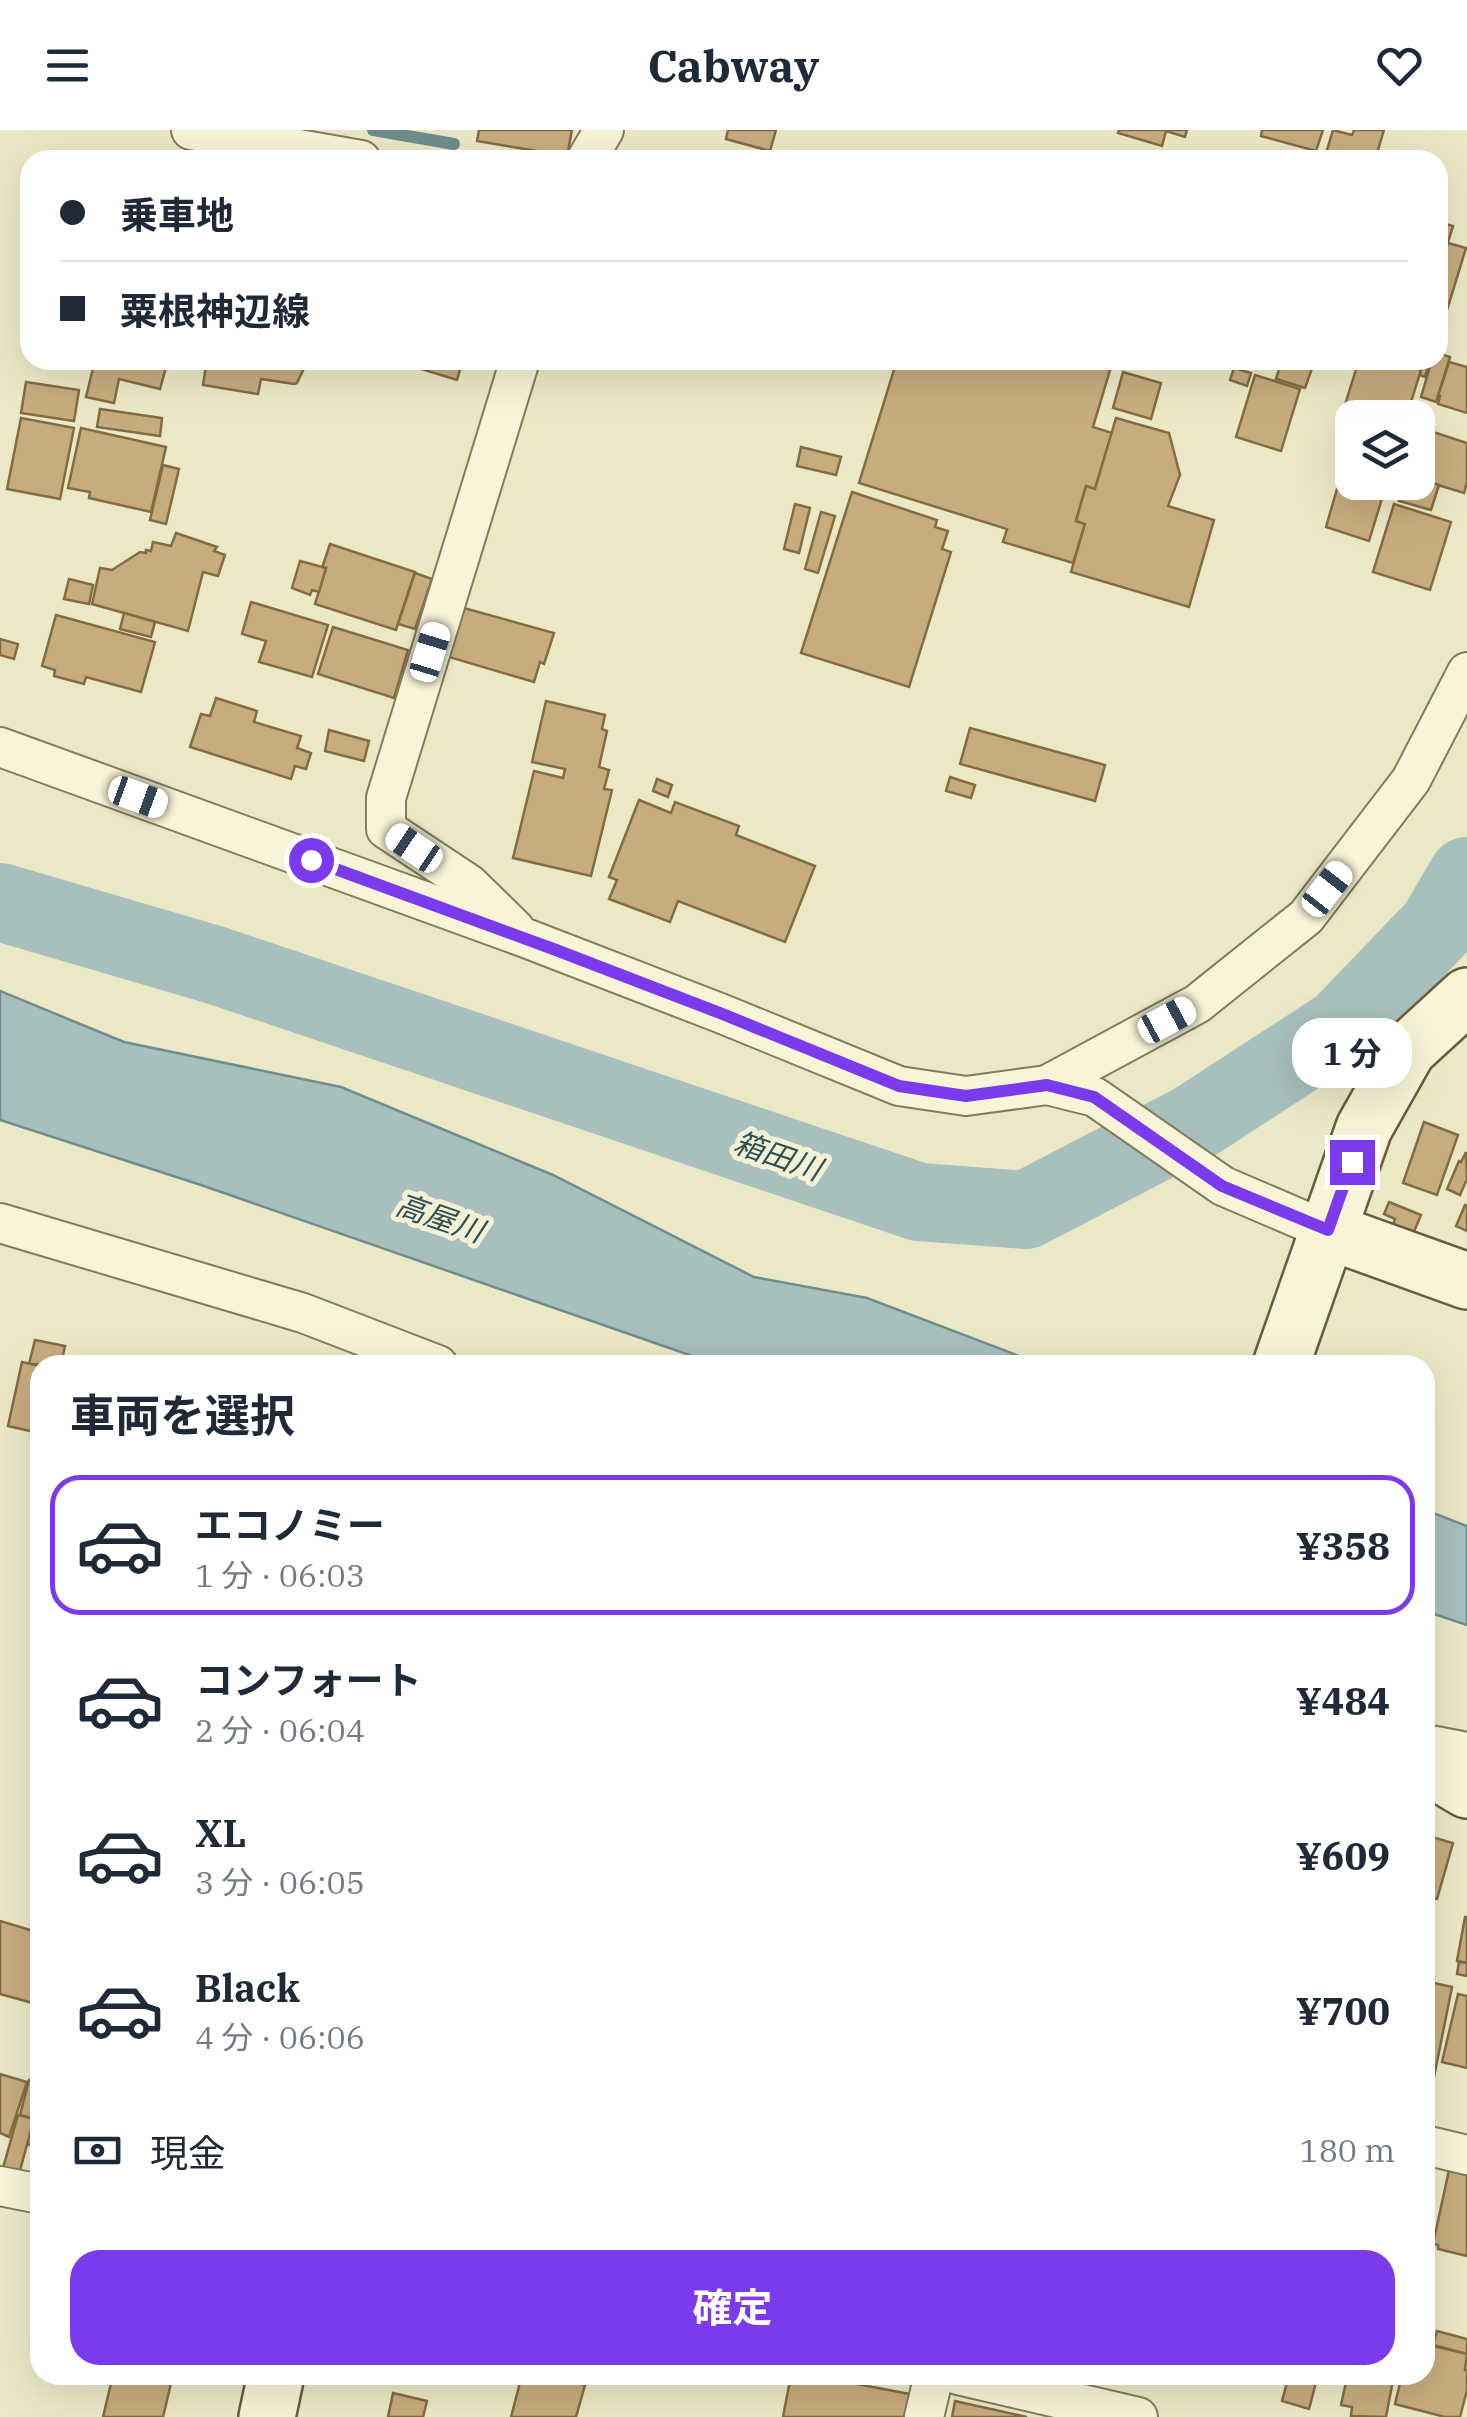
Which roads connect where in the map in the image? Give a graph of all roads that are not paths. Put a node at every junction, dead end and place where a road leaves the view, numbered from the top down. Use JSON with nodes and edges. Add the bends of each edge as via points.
{"nodes":[{"id":1,"x":191,"y":130,"type":"edge"},
{"id":2,"x":304,"y":150,"type":"edge"},
{"id":3,"x":517,"y":370,"type":"edge"},
{"id":4,"x":1467,"y":672,"type":"edge"},
{"id":5,"x":0,"y":747,"type":"edge"},
{"id":6,"x":523,"y":937,"type":"junction"},
{"id":7,"x":1467,"y":996,"type":"edge"},
{"id":8,"x":1047,"y":1085,"type":"junction"},
{"id":9,"x":0,"y":1224,"type":"edge"},
{"id":10,"x":1323,"y":1247,"type":"junction"},
{"id":11,"x":1467,"y":1281,"type":"edge"},
{"id":12,"x":412,"y":1355,"type":"edge"},
{"id":13,"x":1285,"y":1355,"type":"edge"},
{"id":14,"x":1435,"y":1746,"type":"edge"},
{"id":15,"x":1467,"y":1752,"type":"edge"},
{"id":16,"x":1435,"y":1771,"type":"edge"},
{"id":17,"x":1467,"y":1790,"type":"edge"},
{"id":18,"x":1435,"y":2147,"type":"edge"},
{"id":19,"x":1467,"y":2155,"type":"edge"},
{"id":20,"x":0,"y":2186,"type":"edge"},
{"id":21,"x":30,"y":2192,"type":"edge"},
{"id":22,"x":274,"y":2385,"type":"edge"},
{"id":23,"x":932,"y":2385,"type":"edge"},
{"id":24,"x":1001,"y":2385,"type":"edge"},
{"id":25,"x":267,"y":2417,"type":"edge"},
{"id":26,"x":924,"y":2417,"type":"edge"},
{"id":27,"x":1138,"y":2417,"type":"edge"}],
"edges":[{"from":1,"to":2,"type":"street"},
{"from":3,"to":6,"type":"street","via":[[386,798],[386,829],[469,884]]},
{"from":4,"to":8,"type":"street","via":[[1411,780],[1306,917],[1197,1004]]},
{"from":5,"to":6,"type":"street"},
{"from":6,"to":8,"type":"street","via":[[899,1086],[966,1096]]},
{"from":7,"to":10,"type":"main road","via":[[1408,1050],[1364,1128]]},
{"from":8,"to":10,"type":"street","via":[[1094,1097]]},
{"from":9,"to":12,"type":"street","via":[[303,1313]]},
{"from":10,"to":11,"type":"main road"},
{"from":10,"to":13,"type":"main road"},
{"from":14,"to":15,"type":"street"},
{"from":16,"to":17,"type":"main road"},
{"from":18,"to":19,"type":"street"},
{"from":20,"to":21,"type":"street"},
{"from":22,"to":25,"type":"main road"},
{"from":23,"to":26,"type":"street"},
{"from":24,"to":27,"type":"street"}]}
